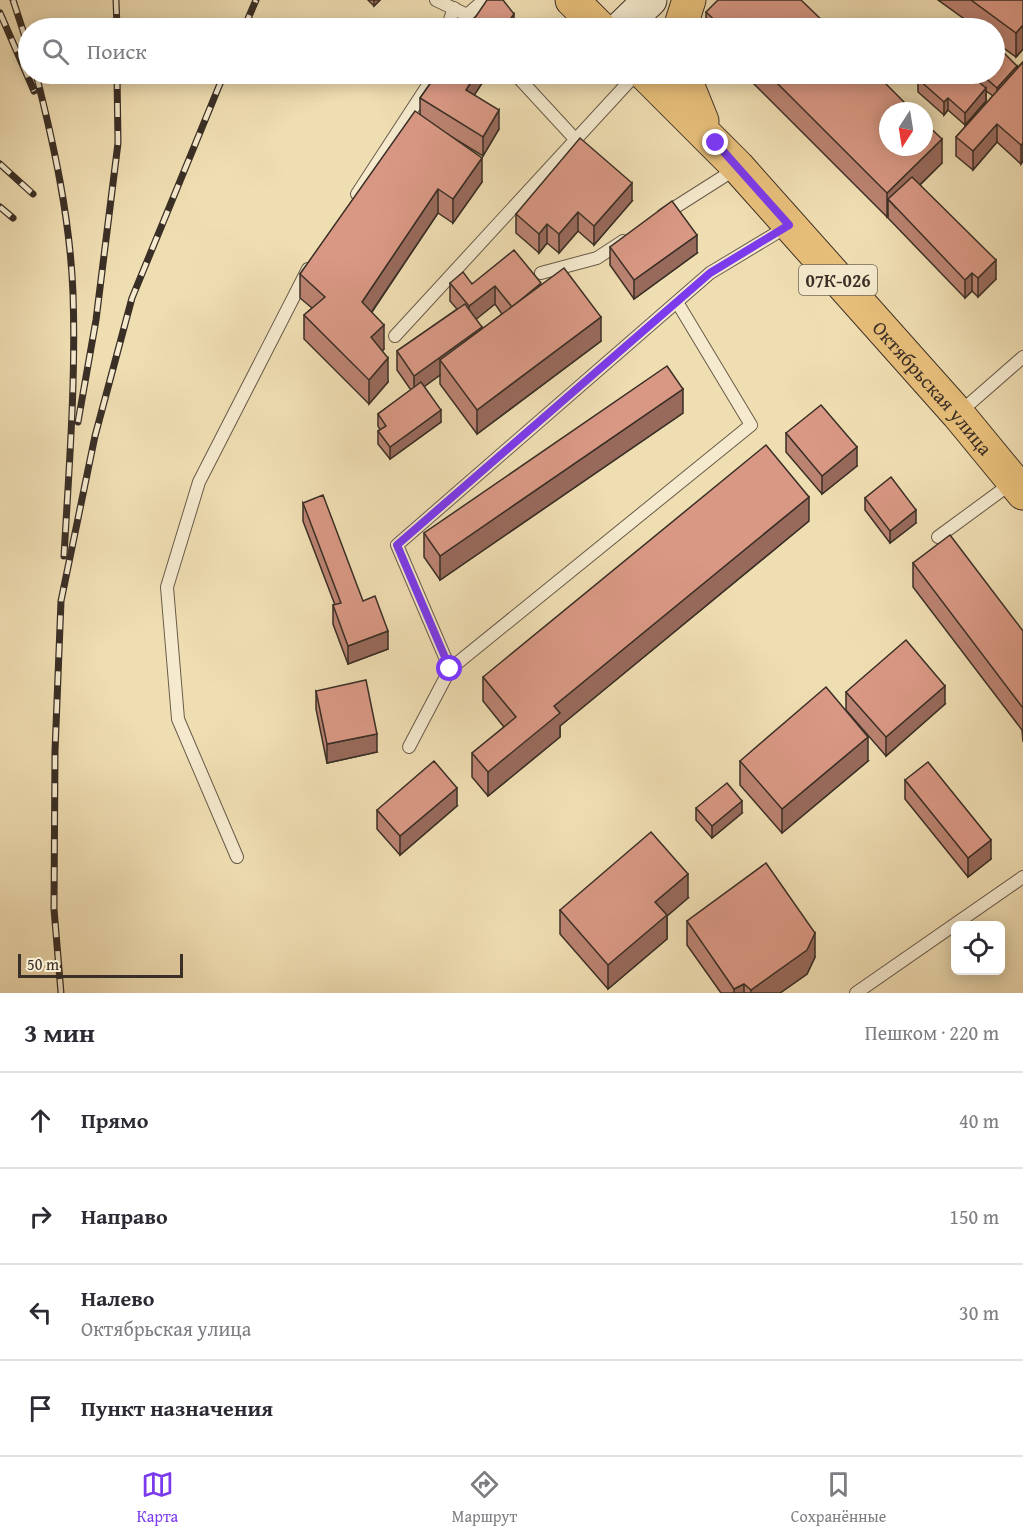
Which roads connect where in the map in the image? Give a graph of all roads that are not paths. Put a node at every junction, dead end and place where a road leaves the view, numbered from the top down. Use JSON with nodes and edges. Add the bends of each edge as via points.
{"nodes":[{"id":1,"x":436,"y":0,"type":"edge"},
{"id":2,"x":484,"y":0,"type":"edge"},
{"id":3,"x":572,"y":0,"type":"edge"},
{"id":4,"x":650,"y":0,"type":"edge"},
{"id":5,"x":689,"y":0,"type":"edge"},
{"id":6,"x":454,"y":8,"type":"junction"},
{"id":7,"x":450,"y":18,"type":"edge"},
{"id":8,"x":590,"y":18,"type":"edge"},
{"id":9,"x":631,"y":18,"type":"edge"},
{"id":10,"x":683,"y":18,"type":"edge"},
{"id":11,"x":429,"y":84,"type":"edge"},
{"id":12,"x":524,"y":84,"type":"edge"},
{"id":13,"x":627,"y":84,"type":"edge"},
{"id":14,"x":655,"y":84,"type":"edge"},
{"id":15,"x":686,"y":84,"type":"edge"},
{"id":16,"x":575,"y":139,"type":"junction"},
{"id":17,"x":716,"y":143,"type":"junction"},
{"id":18,"x":738,"y":167,"type":"junction"},
{"id":19,"x":351,"y":203,"type":"edge"},
{"id":20,"x":656,"y":219,"type":"edge"},
{"id":21,"x":789,"y":225,"type":"junction"},
{"id":22,"x":637,"y":232,"type":"edge"},
{"id":23,"x":319,"y":253,"type":"edge"},
{"id":24,"x":541,"y":273,"type":"dead end"},
{"id":25,"x":677,"y":302,"type":"junction"},
{"id":26,"x":395,"y":336,"type":"dead end"},
{"id":27,"x":1023,"y":357,"type":"edge"},
{"id":28,"x":958,"y":414,"type":"junction"},
{"id":29,"x":1018,"y":487,"type":"edge"},
{"id":30,"x":938,"y":537,"type":"dead end"},
{"id":31,"x":450,"y":669,"type":"junction"},
{"id":32,"x":410,"y":747,"type":"dead end"},
{"id":33,"x":237,"y":857,"type":"dead end"},
{"id":34,"x":1023,"y":877,"type":"edge"},
{"id":35,"x":856,"y":993,"type":"edge"}],
"edges":[{"from":1,"to":6,"type":"lane"},
{"from":2,"to":6,"type":"lane","via":[[467,15]]},
{"from":3,"to":8,"type":"main road"},
{"from":4,"to":9,"type":"street"},
{"from":5,"to":10,"type":"main road"},
{"from":6,"to":7,"type":"lane"},
{"from":11,"to":19,"type":"lane"},
{"from":12,"to":16,"type":"lane"},
{"from":13,"to":16,"type":"lane"},
{"from":14,"to":17,"type":"main road","name":"Октябрьская улица","number":"07К-026"},
{"from":15,"to":17,"type":"main road","via":[[699,117]]},
{"from":16,"to":26,"type":"lane"},
{"from":17,"to":18,"type":"main road","name":"Октябрьская улица","number":"07К-026"},
{"from":18,"to":20,"type":"lane"},
{"from":18,"to":21,"type":"main road","name":"Октябрьская улица","number":"07К-026"},
{"from":21,"to":25,"type":"lane","via":[[710,273]]},
{"from":21,"to":28,"type":"main road","name":"Октябрьская улица","number":"07К-026"},
{"from":22,"to":24,"type":"lane","via":[[597,258]]},
{"from":23,"to":33,"type":"lane","via":[[299,284],[199,482],[167,587],[178,719]]},
{"from":25,"to":31,"type":"lane","via":[[397,545]]},
{"from":25,"to":31,"type":"lane","via":[[751,425]]},
{"from":27,"to":28,"type":"lane"},
{"from":28,"to":29,"type":"main road","name":"Октябрьская улица","number":"07К-026"},
{"from":29,"to":30,"type":"lane"},
{"from":31,"to":32,"type":"lane"},
{"from":34,"to":35,"type":"lane"}]}
